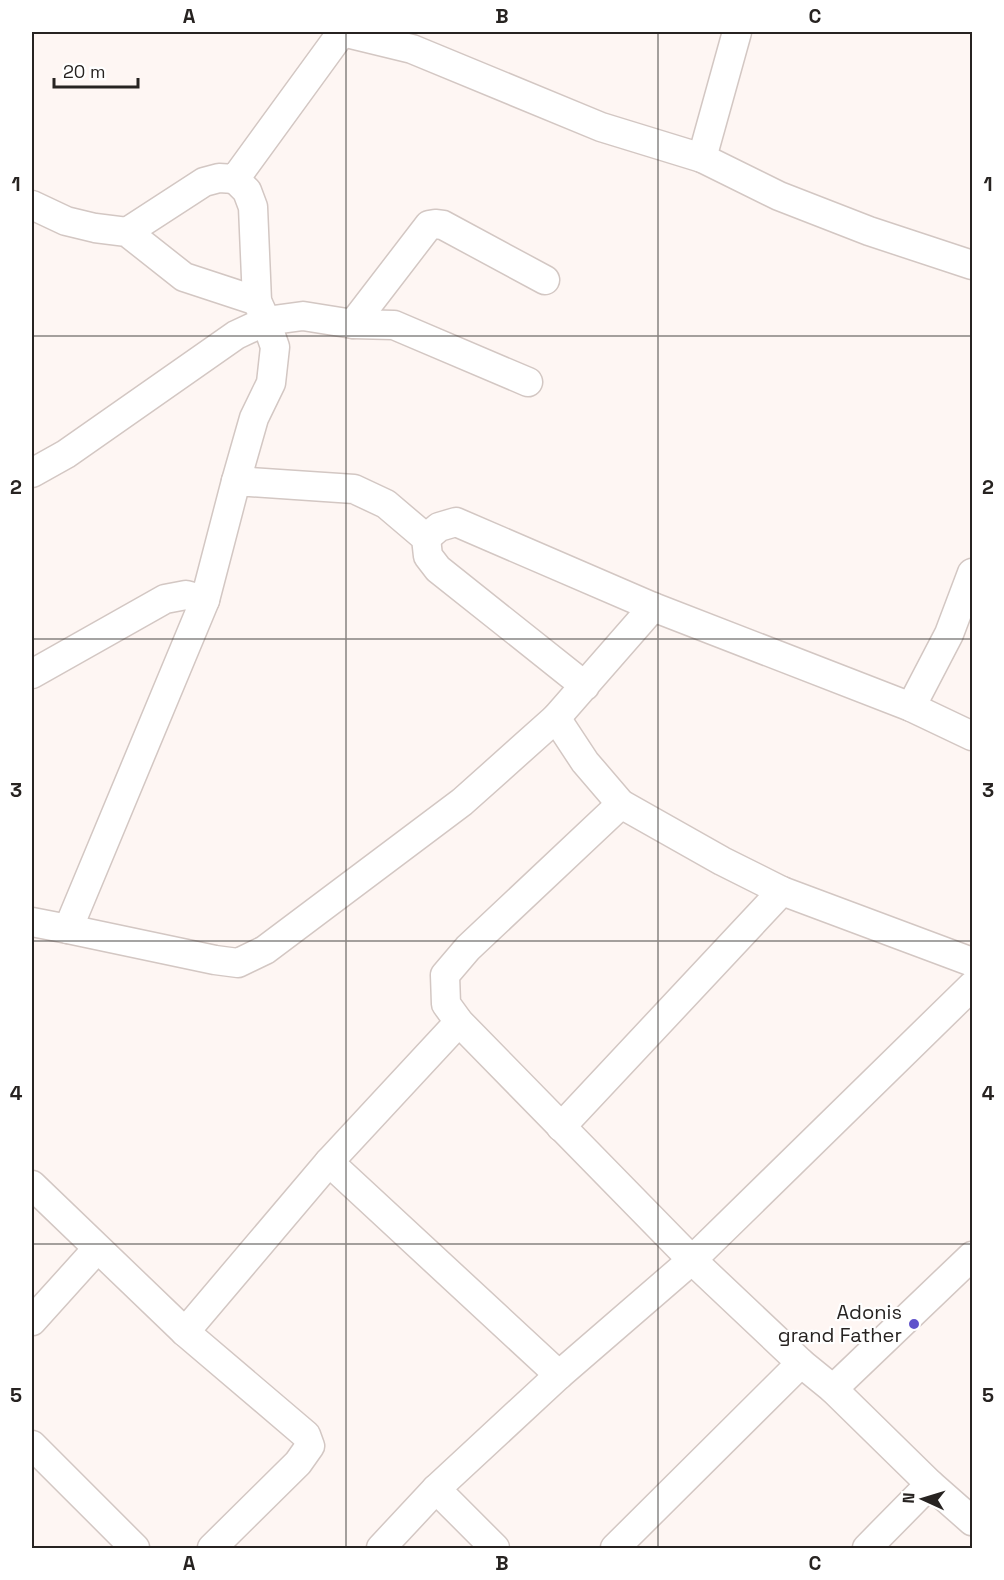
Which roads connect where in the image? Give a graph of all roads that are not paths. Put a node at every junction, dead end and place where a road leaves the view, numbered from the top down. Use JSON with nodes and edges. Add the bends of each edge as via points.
{"nodes":[{"id":1,"x":342,"y":32,"type":"edge"},
{"id":2,"x":737,"y":32,"type":"edge"},
{"id":3,"x":417,"y":40,"type":"edge"},
{"id":4,"x":702,"y":158,"type":"junction"},
{"id":5,"x":235,"y":179,"type":"junction"},
{"id":6,"x":32,"y":205,"type":"edge"},
{"id":7,"x":127,"y":232,"type":"junction"},
{"id":8,"x":972,"y":265,"type":"edge"},
{"id":9,"x":545,"y":280,"type":"dead end"},
{"id":10,"x":262,"y":311,"type":"junction"},
{"id":11,"x":353,"y":324,"type":"junction"},
{"id":12,"x":528,"y":382,"type":"dead end"},
{"id":13,"x":32,"y":473,"type":"edge"},
{"id":14,"x":236,"y":481,"type":"junction"},
{"id":15,"x":426,"y":538,"type":"junction"},
{"id":16,"x":972,"y":573,"type":"edge"},
{"id":17,"x":205,"y":600,"type":"junction"},
{"id":18,"x":653,"y":608,"type":"junction"},
{"id":19,"x":32,"y":674,"type":"edge"},
{"id":20,"x":585,"y":686,"type":"junction"},
{"id":21,"x":911,"y":707,"type":"junction"},
{"id":22,"x":556,"y":718,"type":"junction"},
{"id":23,"x":972,"y":736,"type":"edge"},
{"id":24,"x":621,"y":804,"type":"junction"},
{"id":25,"x":782,"y":891,"type":"junction"},
{"id":26,"x":32,"y":922,"type":"edge"},
{"id":27,"x":68,"y":929,"type":"junction"},
{"id":28,"x":972,"y":962,"type":"edge"},
{"id":29,"x":972,"y":986,"type":"edge"},
{"id":30,"x":459,"y":1022,"type":"junction"},
{"id":31,"x":561,"y":1127,"type":"junction"},
{"id":32,"x":329,"y":1162,"type":"junction"},
{"id":33,"x":32,"y":1185,"type":"edge"},
{"id":34,"x":97,"y":1250,"type":"junction"},
{"id":35,"x":972,"y":1256,"type":"edge"},
{"id":36,"x":692,"y":1260,"type":"junction"},
{"id":37,"x":32,"y":1321,"type":"edge"},
{"id":38,"x":185,"y":1332,"type":"junction"},
{"id":39,"x":801,"y":1363,"type":"junction"},
{"id":40,"x":559,"y":1375,"type":"junction"},
{"id":41,"x":833,"y":1389,"type":"junction"},
{"id":42,"x":32,"y":1445,"type":"edge"},
{"id":43,"x":930,"y":1484,"type":"junction"},
{"id":44,"x":436,"y":1489,"type":"junction"},
{"id":45,"x":972,"y":1521,"type":"edge"},
{"id":46,"x":135,"y":1548,"type":"edge"},
{"id":47,"x":212,"y":1548,"type":"edge"},
{"id":48,"x":381,"y":1548,"type":"edge"},
{"id":49,"x":495,"y":1548,"type":"edge"},
{"id":50,"x":615,"y":1548,"type":"edge"},
{"id":51,"x":867,"y":1548,"type":"edge"}],
"edges":[{"from":1,"to":3,"type":"street"},
{"from":1,"to":5,"type":"street"},
{"from":2,"to":4,"type":"street"},
{"from":3,"to":4,"type":"street","via":[[601,127]]},
{"from":4,"to":8,"type":"street","via":[[779,196]]},
{"from":5,"to":7,"type":"street","via":[[204,182]]},
{"from":5,"to":10,"type":"street","via":[[247,191],[253,207]]},
{"from":6,"to":7,"type":"street","via":[[66,221]]},
{"from":7,"to":10,"type":"street","via":[[184,277]]},
{"from":9,"to":11,"type":"street","via":[[443,225],[429,225]]},
{"from":10,"to":11,"type":"street"},
{"from":10,"to":13,"type":"street","via":[[236,335],[66,454]]},
{"from":10,"to":14,"type":"street","via":[[275,347],[271,383],[254,418]]},
{"from":11,"to":12,"type":"street","via":[[394,325]]},
{"from":14,"to":15,"type":"street","via":[[354,489],[386,504]]},
{"from":14,"to":17,"type":"street"},
{"from":15,"to":18,"type":"street","via":[[439,526],[456,522]]},
{"from":15,"to":20,"type":"street","via":[[428,556],[438,569]]},
{"from":16,"to":21,"type":"street","via":[[949,634]]},
{"from":17,"to":19,"type":"street","via":[[186,595],[165,599]]},
{"from":17,"to":27,"type":"street"},
{"from":18,"to":20,"type":"street"},
{"from":18,"to":21,"type":"street"},
{"from":20,"to":22,"type":"street"},
{"from":21,"to":23,"type":"street"},
{"from":22,"to":24,"type":"street","via":[[585,762]]},
{"from":22,"to":27,"type":"street","via":[[462,802],[264,950],[237,963]]},
{"from":24,"to":25,"type":"street"},
{"from":24,"to":30,"type":"street","via":[[468,948],[445,975],[446,1004]]},
{"from":25,"to":28,"type":"street"},
{"from":25,"to":31,"type":"street"},
{"from":26,"to":27,"type":"street"},
{"from":29,"to":36,"type":"street"},
{"from":30,"to":31,"type":"street"},
{"from":30,"to":32,"type":"street"},
{"from":31,"to":36,"type":"street"},
{"from":32,"to":38,"type":"street"},
{"from":32,"to":40,"type":"street"},
{"from":33,"to":34,"type":"street"},
{"from":34,"to":37,"type":"street"},
{"from":34,"to":38,"type":"street"},
{"from":35,"to":41,"type":"street"},
{"from":36,"to":39,"type":"street"},
{"from":36,"to":40,"type":"street"},
{"from":38,"to":47,"type":"street","via":[[306,1434],[310,1446],[298,1463]]},
{"from":39,"to":41,"type":"street"},
{"from":39,"to":50,"type":"street"},
{"from":40,"to":44,"type":"street"},
{"from":41,"to":43,"type":"street"},
{"from":42,"to":46,"type":"street"},
{"from":43,"to":45,"type":"street"},
{"from":43,"to":51,"type":"street"},
{"from":44,"to":48,"type":"street"},
{"from":44,"to":49,"type":"street"}]}
